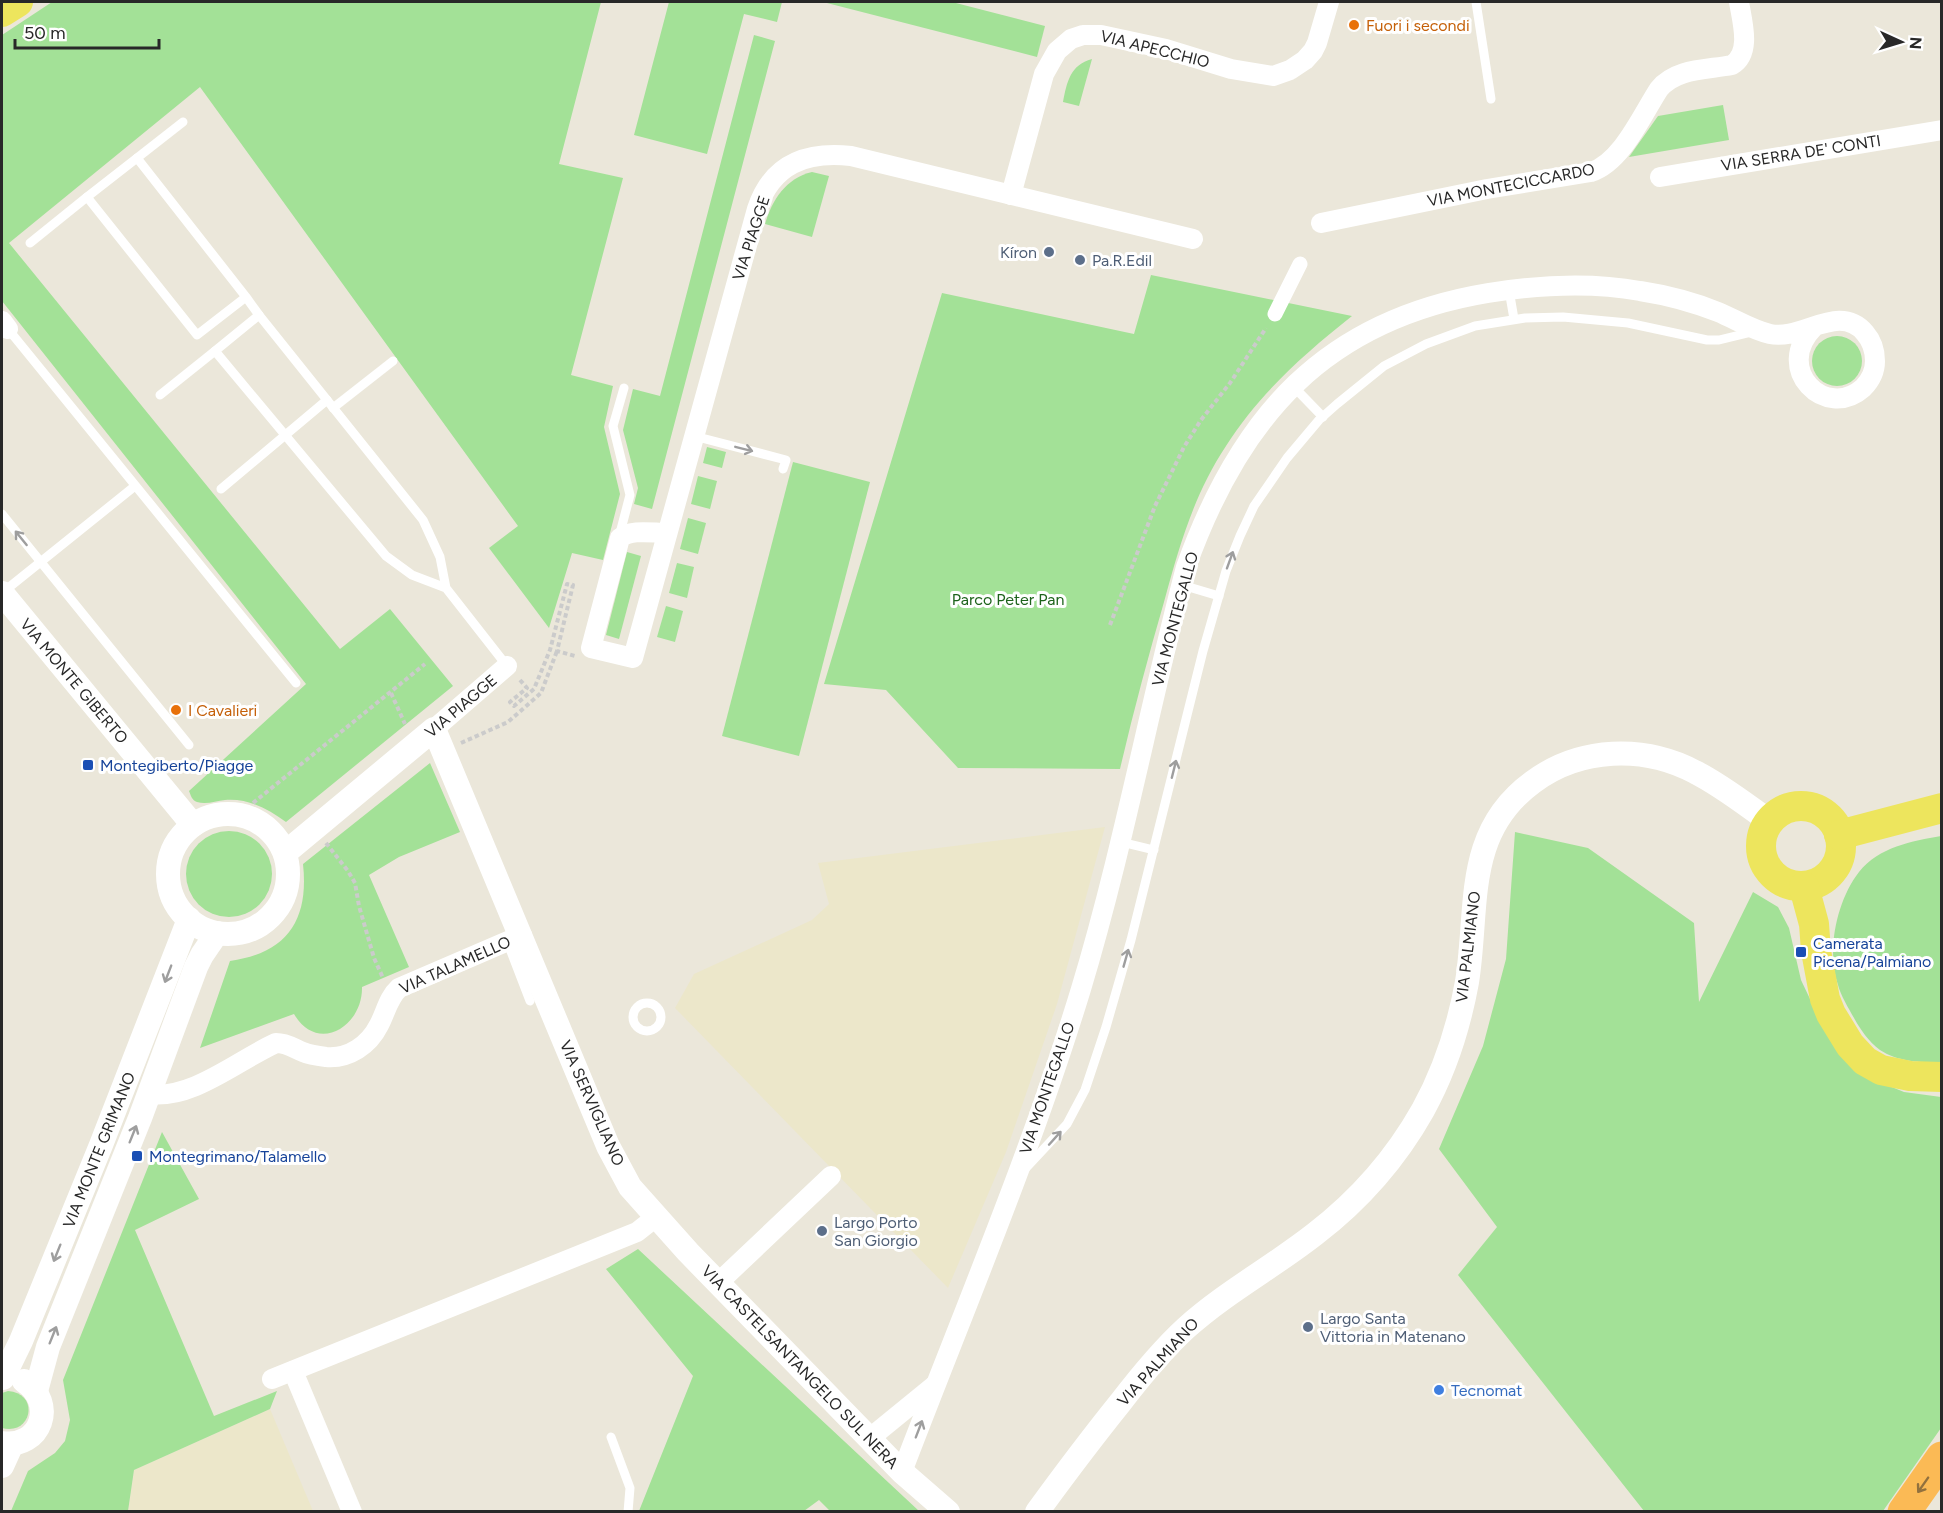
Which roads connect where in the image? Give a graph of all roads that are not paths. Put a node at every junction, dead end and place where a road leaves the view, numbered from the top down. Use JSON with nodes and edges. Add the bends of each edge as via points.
{"nodes":[{"id":1,"x":18,"y":2,"type":"edge"},
{"id":2,"x":1329,"y":2,"type":"edge"},
{"id":3,"x":1476,"y":2,"type":"edge"},
{"id":4,"x":1739,"y":2,"type":"edge"},
{"id":5,"x":2,"y":12,"type":"edge"},
{"id":6,"x":1491,"y":99,"type":"dead end"},
{"id":7,"x":183,"y":122,"type":"dead end"},
{"id":8,"x":1941,"y":130,"type":"edge"},
{"id":9,"x":137,"y":158,"type":"junction"},
{"id":10,"x":1660,"y":177,"type":"dead end"},
{"id":11,"x":1011,"y":195,"type":"junction"},
{"id":12,"x":87,"y":198,"type":"junction"},
{"id":13,"x":1321,"y":223,"type":"dead end"},
{"id":14,"x":1193,"y":239,"type":"dead end"},
{"id":15,"x":30,"y":243,"type":"dead end"},
{"id":16,"x":1300,"y":264,"type":"dead end"},
{"id":17,"x":1509,"y":290,"type":"junction"},
{"id":18,"x":246,"y":297,"type":"junction"},
{"id":19,"x":1275,"y":314,"type":"road end"},
{"id":20,"x":259,"y":315,"type":"junction"},
{"id":21,"x":1514,"y":319,"type":"junction"},
{"id":22,"x":5,"y":325,"type":"edge"},
{"id":23,"x":1814,"y":327,"type":"junction"},
{"id":24,"x":1766,"y":332,"type":"junction"},
{"id":25,"x":215,"y":351,"type":"junction"},
{"id":26,"x":393,"y":361,"type":"dead end"},
{"id":27,"x":1800,"y":373,"type":"junction"},
{"id":28,"x":1293,"y":386,"type":"junction"},
{"id":29,"x":624,"y":388,"type":"dead end"},
{"id":30,"x":160,"y":395,"type":"dead end"},
{"id":31,"x":330,"y":404,"type":"junction"},
{"id":32,"x":1323,"y":417,"type":"junction"},
{"id":33,"x":285,"y":436,"type":"junction"},
{"id":34,"x":694,"y":436,"type":"junction"},
{"id":35,"x":783,"y":469,"type":"dead end"},
{"id":36,"x":135,"y":486,"type":"junction"},
{"id":37,"x":221,"y":489,"type":"dead end"},
{"id":38,"x":2,"y":514,"type":"edge"},
{"id":39,"x":666,"y":533,"type":"junction"},
{"id":40,"x":618,"y":542,"type":"junction"},
{"id":41,"x":40,"y":561,"type":"junction"},
{"id":42,"x":1182,"y":585,"type":"junction"},
{"id":43,"x":446,"y":588,"type":"junction"},
{"id":44,"x":2,"y":593,"type":"edge"},
{"id":45,"x":1219,"y":597,"type":"junction"},
{"id":46,"x":507,"y":666,"type":"joint"},
{"id":47,"x":296,"y":683,"type":"dead end"},
{"id":48,"x":434,"y":729,"type":"junction"},
{"id":49,"x":189,"y":745,"type":"dead end"},
{"id":50,"x":1941,"y":808,"type":"edge"},
{"id":51,"x":1769,"y":821,"type":"junction"},
{"id":52,"x":193,"y":825,"type":"junction"},
{"id":53,"x":1839,"y":835,"type":"junction"},
{"id":54,"x":1120,"y":842,"type":"junction"},
{"id":55,"x":1154,"y":850,"type":"junction"},
{"id":56,"x":285,"y":853,"type":"junction"},
{"id":57,"x":1804,"y":887,"type":"junction"},
{"id":58,"x":189,"y":920,"type":"junction"},
{"id":59,"x":218,"y":933,"type":"junction"},
{"id":60,"x":514,"y":938,"type":"junction"},
{"id":61,"x":530,"y":1001,"type":"dead end"},
{"id":62,"x":1941,"y":1077,"type":"edge"},
{"id":63,"x":149,"y":1094,"type":"junction"},
{"id":64,"x":831,"y":1176,"type":"dead end"},
{"id":65,"x":1015,"y":1180,"type":"junction"},
{"id":66,"x":656,"y":1217,"type":"junction"},
{"id":67,"x":718,"y":1283,"type":"junction"},
{"id":68,"x":293,"y":1371,"type":"junction"},
{"id":69,"x":2,"y":1378,"type":"edge"},
{"id":70,"x":272,"y":1379,"type":"dead end"},
{"id":71,"x":935,"y":1385,"type":"junction"},
{"id":72,"x":36,"y":1391,"type":"junction"},
{"id":73,"x":611,"y":1437,"type":"dead end"},
{"id":74,"x":870,"y":1438,"type":"junction"},
{"id":75,"x":7,"y":1444,"type":"edge"},
{"id":76,"x":1941,"y":1458,"type":"edge"},
{"id":77,"x":2,"y":1466,"type":"edge"},
{"id":78,"x":902,"y":1472,"type":"junction"},
{"id":79,"x":352,"y":1512,"type":"edge"},
{"id":80,"x":628,"y":1512,"type":"edge"},
{"id":81,"x":948,"y":1512,"type":"edge"},
{"id":82,"x":1037,"y":1512,"type":"edge"},
{"id":83,"x":1904,"y":1512,"type":"edge"}],
"edges":[{"from":1,"to":5,"type":"main road"},
{"from":2,"to":11,"type":"street","name":"VIA APECCHIO","via":[[1313,51],[1290,70],[1273,76],[1101,35],[1071,39],[1057,51],[1044,74]]},
{"from":3,"to":6,"type":"lane"},
{"from":4,"to":13,"type":"street","name":"VIA MONTECICCARDO","via":[[1744,42],[1738,61],[1668,79],[1616,155],[1602,168]]},
{"from":7,"to":9,"type":"lane"},
{"from":8,"to":10,"type":"street","name":"VIA SERRA DE' CONTI"},
{"from":9,"to":12,"type":"lane"},
{"from":9,"to":18,"type":"lane"},
{"from":11,"to":14,"type":"street"},
{"from":11,"to":34,"type":"street","name":"VIA PIAGGE","via":[[852,156],[818,155],[788,166],[771,183],[757,209]]},
{"from":12,"to":15,"type":"lane"},
{"from":12,"to":18,"type":"lane","via":[[197,335]]},
{"from":16,"to":19,"type":"street"},
{"from":17,"to":21,"type":"lane"},
{"from":17,"to":24,"type":"street","name":"VIA MONTEGALLO","via":[[1596,286],[1639,291],[1708,308]]},
{"from":17,"to":28,"type":"street","name":"VIA MONTEGALLO","via":[[1428,306],[1397,318],[1336,351]]},
{"from":18,"to":20,"type":"lane"},
{"from":20,"to":25,"type":"lane"},
{"from":20,"to":31,"type":"lane"},
{"from":21,"to":24,"type":"lane","name":"VIA MONTEGALLO","via":[[1590,319],[1707,340]]},
{"from":21,"to":32,"type":"lane","name":"VIA MONTEGALLO","via":[[1475,326],[1410,351],[1372,375]]},
{"from":22,"to":36,"type":"lane"},
{"from":23,"to":24,"type":"street","name":"VIA MONTEGALLO"},
{"from":23,"to":27,"type":"street","via":[[1799,348]]},
{"from":23,"to":27,"type":"street","name":"VIA MONTEGALLO","via":[[1839,320],[1863,330],[1875,353],[1875,366],[1863,388],[1840,398],[1816,392]]},
{"from":24,"to":27,"type":"street","name":"VIA MONTEGALLO"},
{"from":25,"to":30,"type":"lane"},
{"from":25,"to":33,"type":"lane"},
{"from":26,"to":31,"type":"lane"},
{"from":28,"to":32,"type":"lane"},
{"from":28,"to":42,"type":"street","name":"VIA MONTEGALLO","via":[[1255,429],[1227,476],[1198,535]]},
{"from":29,"to":40,"type":"lane","via":[[614,426],[630,495]]},
{"from":31,"to":33,"type":"lane"},
{"from":31,"to":43,"type":"lane","via":[[428,527],[440,557]]},
{"from":45,"to":32,"type":"lane","name":"VIA MONTEGALLO","one_way":true,"via":[[1254,506],[1287,458]]},
{"from":33,"to":37,"type":"lane"},
{"from":33,"to":43,"type":"lane","via":[[389,559],[412,575]]},
{"from":34,"to":35,"type":"lane","one_way":true,"via":[[786,460]]},
{"from":34,"to":39,"type":"street","name":"VIA PIAGGE"},
{"from":36,"to":41,"type":"lane"},
{"from":36,"to":47,"type":"lane"},
{"from":41,"to":38,"type":"lane","one_way":true},
{"from":39,"to":40,"type":"street","via":[[627,534]]},
{"from":39,"to":40,"type":"street","name":"VIA PIAGGE","via":[[633,658],[591,648]]},
{"from":41,"to":44,"type":"lane"},
{"from":41,"to":49,"type":"lane"},
{"from":42,"to":45,"type":"lane"},
{"from":42,"to":54,"type":"street","name":"VIA MONTEGALLO"},
{"from":43,"to":46,"type":"lane"},
{"from":44,"to":52,"type":"street","name":"VIA MONTE GIBERTO"},
{"from":55,"to":45,"type":"lane","name":"VIA MONTEGALLO","one_way":true},
{"from":46,"to":48,"type":"street","name":"VIA PIAGGE"},
{"from":48,"to":56,"type":"street","name":"VIA PIAGGE"},
{"from":48,"to":60,"type":"street","name":"VIA SERVIGLIANO"},
{"from":50,"to":53,"type":"main road"},
{"from":51,"to":53,"type":"main road","via":[[1789,808],[1814,808],[1825,814]]},
{"from":51,"to":57,"type":"main road","via":[[1762,842],[1764,862],[1781,881]]},
{"from":51,"to":82,"type":"street","name":"VIA PALMIANO","via":[[1692,770],[1638,754],[1576,760],[1539,777],[1520,793],[1499,818],[1484,847],[1469,963],[1447,1057],[1430,1096],[1398,1148],[1333,1219],[1183,1331],[1133,1386]]},
{"from":52,"to":56,"type":"street","via":[[214,815],[248,816],[270,831]]},
{"from":52,"to":58,"type":"street","via":[[179,839],[168,866],[171,894]]},
{"from":53,"to":57,"type":"main road","via":[[1841,847],[1834,870],[1825,879]]},
{"from":54,"to":55,"type":"lane"},
{"from":54,"to":65,"type":"street","name":"VIA MONTEGALLO","via":[[1079,995]]},
{"from":65,"to":55,"type":"lane","name":"VIA MONTEGALLO","one_way":true,"via":[[1058,1136],[1080,1101],[1114,999]]},
{"from":56,"to":59,"type":"street","via":[[287,888],[274,913],[250,930]]},
{"from":57,"to":62,"type":"main road","via":[[1815,924],[1825,999],[1851,1045],[1865,1061],[1881,1070]]},
{"from":58,"to":59,"type":"street"},
{"from":58,"to":69,"type":"street","name":"VIA MONTE GRIMANO","one_way":true,"via":[[106,1134]]},
{"from":59,"to":63,"type":"street","name":"VIA MONTE GRIMANO","via":[[199,961]]},
{"from":60,"to":61,"type":"lane"},
{"from":60,"to":63,"type":"street","name":"VIA TALAMELLO","via":[[399,988],[388,1002],[378,1028],[354,1052],[326,1057],[276,1043],[190,1088],[172,1094]]},
{"from":60,"to":66,"type":"street","name":"VIA SERVIGLIANO","via":[[608,1146],[630,1187]]},
{"from":72,"to":63,"type":"street","name":"VIA MONTE GRIMANO","one_way":true,"via":[[48,1347]]},
{"from":64,"to":67,"type":"street"},
{"from":65,"to":71,"type":"street","name":"VIA MONTEGALLO"},
{"from":66,"to":67,"type":"street","name":"VIA CASTELSANTANGELO SUL NERA"},
{"from":66,"to":68,"type":"street","via":[[637,1232]]},
{"from":67,"to":74,"type":"street","name":"VIA CASTELSANTANGELO SUL NERA"},
{"from":68,"to":70,"type":"street"},
{"from":68,"to":79,"type":"street"},
{"from":69,"to":72,"type":"street","via":[[25,1381]]},
{"from":71,"to":74,"type":"street","name":"VIA MONTEGALLO"},
{"from":78,"to":71,"type":"street","name":"VIA MONTEGALLO","one_way":true},
{"from":72,"to":75,"type":"street","via":[[42,1409],[37,1428],[22,1442]]},
{"from":73,"to":80,"type":"lane","via":[[630,1488]]},
{"from":74,"to":78,"type":"street","name":"VIA CASTELSANTANGELO SUL NERA"},
{"from":75,"to":77,"type":"street"},
{"from":76,"to":83,"type":"highway","one_way":true},
{"from":78,"to":81,"type":"street","name":"VIA CASTELSANTANGELO SUL NERA"}]}
